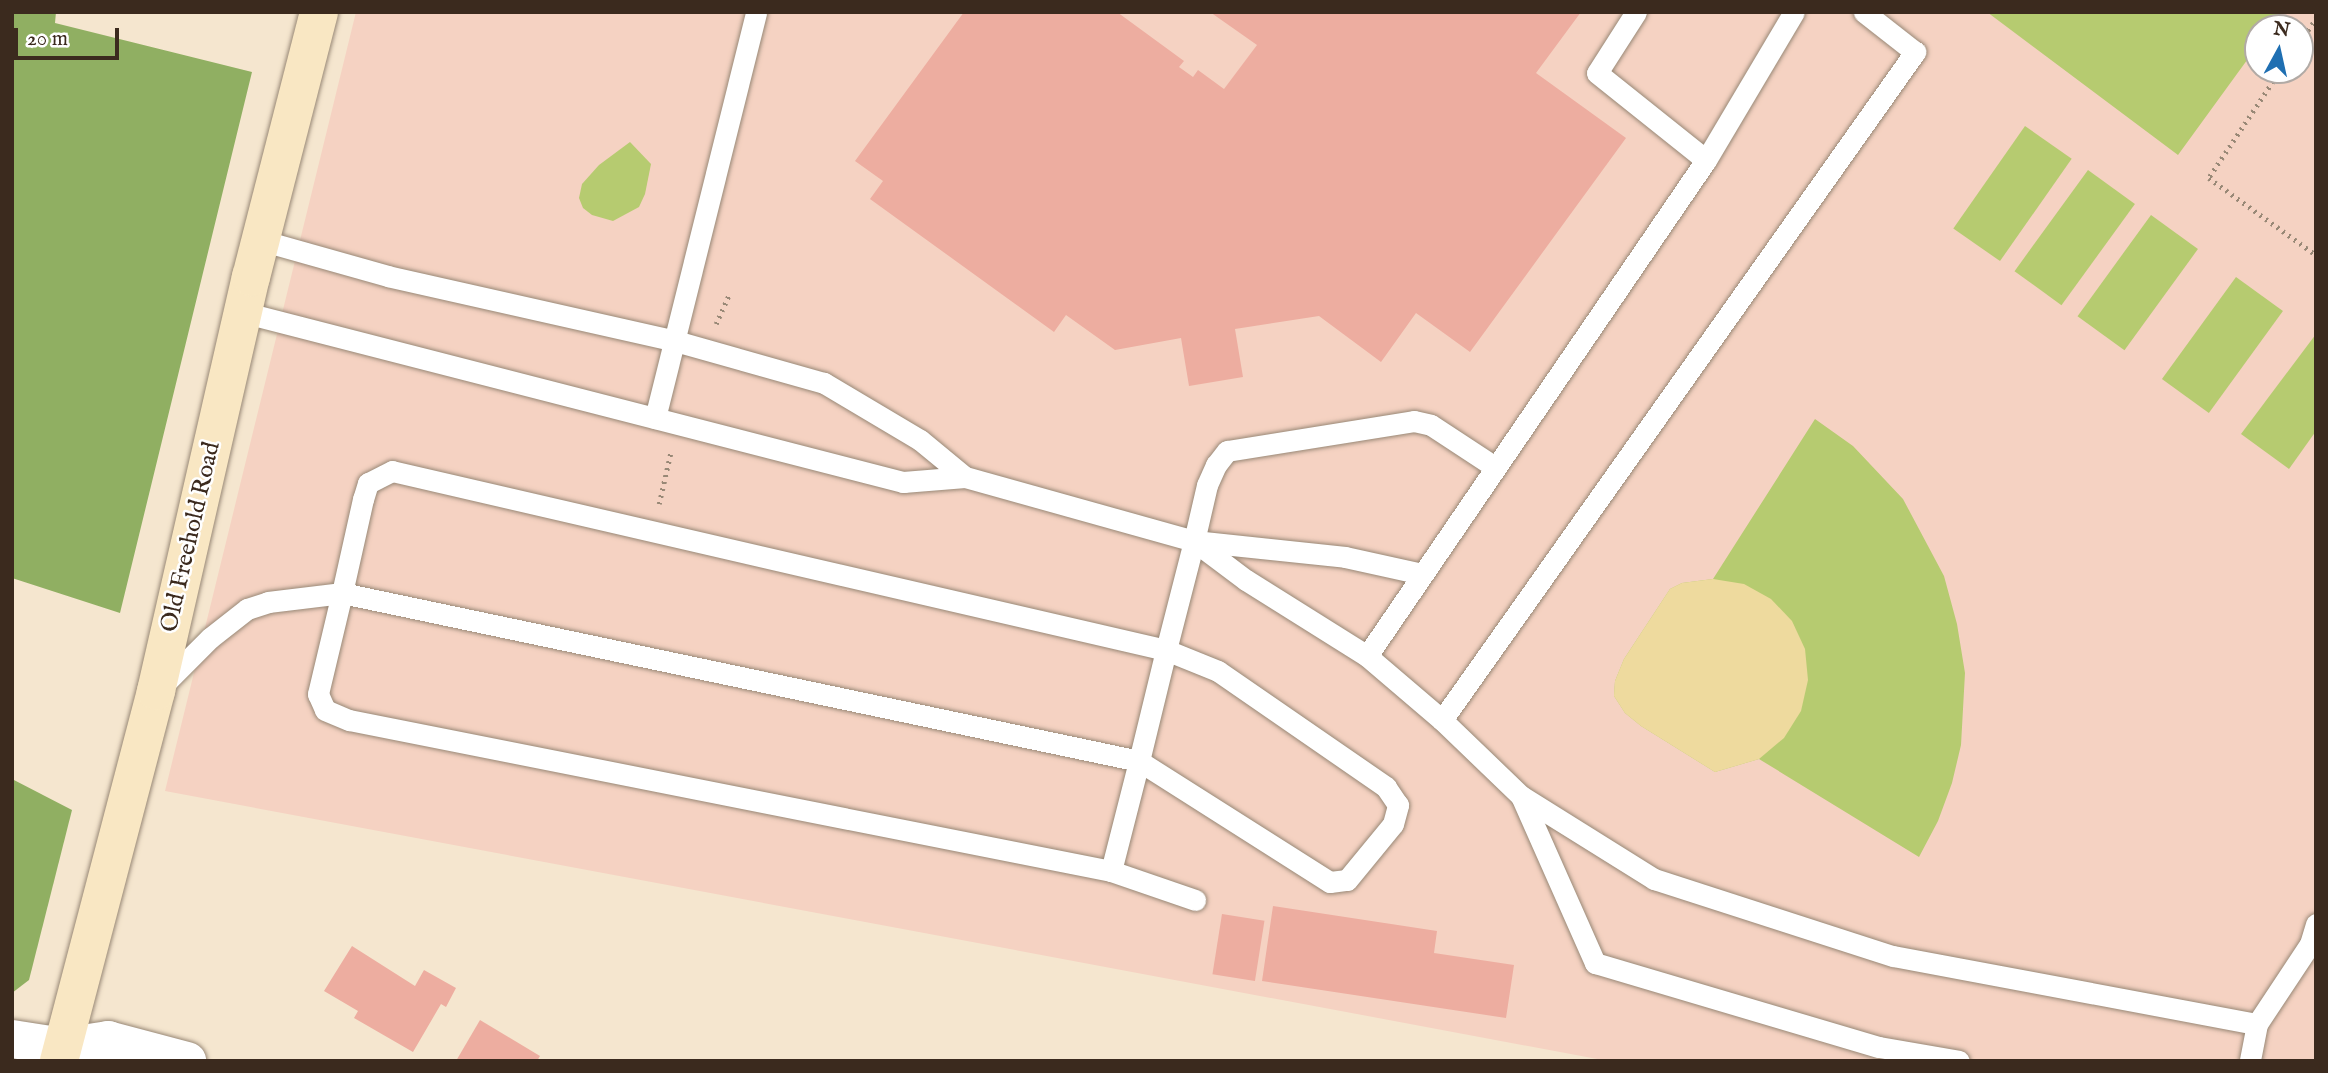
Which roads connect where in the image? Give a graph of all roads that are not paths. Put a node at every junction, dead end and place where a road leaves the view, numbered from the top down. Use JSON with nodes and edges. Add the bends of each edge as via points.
{"nodes":[{"id":1,"x":319,"y":12,"type":"edge"},
{"id":2,"x":756,"y":12,"type":"edge"},
{"id":3,"x":1636,"y":12,"type":"edge"},
{"id":4,"x":1794,"y":12,"type":"edge"},
{"id":5,"x":1864,"y":12,"type":"edge"},
{"id":6,"x":1706,"y":159,"type":"junction"},
{"id":7,"x":260,"y":240,"type":"junction"},
{"id":8,"x":242,"y":312,"type":"junction"},
{"id":9,"x":676,"y":341,"type":"junction"},
{"id":10,"x":654,"y":418,"type":"junction"},
{"id":11,"x":1495,"y":467,"type":"junction"},
{"id":12,"x":965,"y":477,"type":"junction"},
{"id":13,"x":1194,"y":541,"type":"junction"},
{"id":14,"x":1422,"y":574,"type":"junction"},
{"id":15,"x":342,"y":593,"type":"junction"},
{"id":16,"x":1166,"y":650,"type":"junction"},
{"id":17,"x":1367,"y":656,"type":"junction"},
{"id":18,"x":156,"y":691,"type":"junction"},
{"id":19,"x":1442,"y":720,"type":"junction"},
{"id":20,"x":1139,"y":761,"type":"junction"},
{"id":21,"x":1521,"y":796,"type":"junction"},
{"id":22,"x":1111,"y":871,"type":"junction"},
{"id":23,"x":1195,"y":900,"type":"dead end"},
{"id":24,"x":2316,"y":924,"type":"edge"},
{"id":25,"x":2257,"y":1024,"type":"junction"},
{"id":26,"x":12,"y":1039,"type":"edge"},
{"id":27,"x":61,"y":1054,"type":"edge"},
{"id":28,"x":187,"y":1061,"type":"edge"},
{"id":29,"x":1959,"y":1061,"type":"edge"},
{"id":30,"x":2250,"y":1061,"type":"edge"}],
"edges":[{"from":1,"to":7,"type":"main road","name":"Old Freehold Road"},
{"from":2,"to":9,"type":"lane"},
{"from":3,"to":6,"type":"lane","via":[[1597,73]]},
{"from":4,"to":6,"type":"lane"},
{"from":5,"to":19,"type":"lane","via":[[1915,52]]},
{"from":6,"to":11,"type":"lane"},
{"from":7,"to":8,"type":"main road","name":"Old Freehold Road"},
{"from":7,"to":9,"type":"lane","via":[[388,276]]},
{"from":8,"to":10,"type":"lane"},
{"from":8,"to":18,"type":"main road","name":"Old Freehold Road"},
{"from":9,"to":10,"type":"lane"},
{"from":9,"to":12,"type":"lane","via":[[824,383],[920,440]]},
{"from":10,"to":12,"type":"lane","via":[[903,482]]},
{"from":11,"to":13,"type":"lane","via":[[1431,425],[1414,421],[1227,451],[1207,485]]},
{"from":11,"to":14,"type":"lane"},
{"from":12,"to":13,"type":"lane"},
{"from":13,"to":14,"type":"lane","via":[[1345,557]]},
{"from":13,"to":16,"type":"lane"},
{"from":13,"to":17,"type":"lane","via":[[1246,580]]},
{"from":14,"to":17,"type":"lane"},
{"from":15,"to":16,"type":"lane","via":[[368,483],[392,471]]},
{"from":15,"to":18,"type":"lane","via":[[268,602],[247,610],[210,638]]},
{"from":15,"to":20,"type":"lane"},
{"from":15,"to":22,"type":"lane","via":[[318,694],[325,710],[349,720]]},
{"from":16,"to":20,"type":"lane"},
{"from":16,"to":20,"type":"lane","via":[[1218,671],[1386,787],[1398,805],[1393,824],[1347,880],[1330,882]]},
{"from":17,"to":19,"type":"lane"},
{"from":18,"to":27,"type":"main road","name":"Old Freehold Road"},
{"from":19,"to":21,"type":"lane"},
{"from":20,"to":22,"type":"lane"},
{"from":21,"to":25,"type":"lane","via":[[1654,879],[1893,956]]},
{"from":21,"to":29,"type":"lane","via":[[1595,963],[1879,1046]]},
{"from":22,"to":23,"type":"lane"},
{"from":24,"to":25,"type":"lane","via":[[2310,944]]},
{"from":25,"to":30,"type":"lane"},
{"from":26,"to":27,"type":"street"},
{"from":27,"to":28,"type":"street","via":[[108,1040]]}]}
